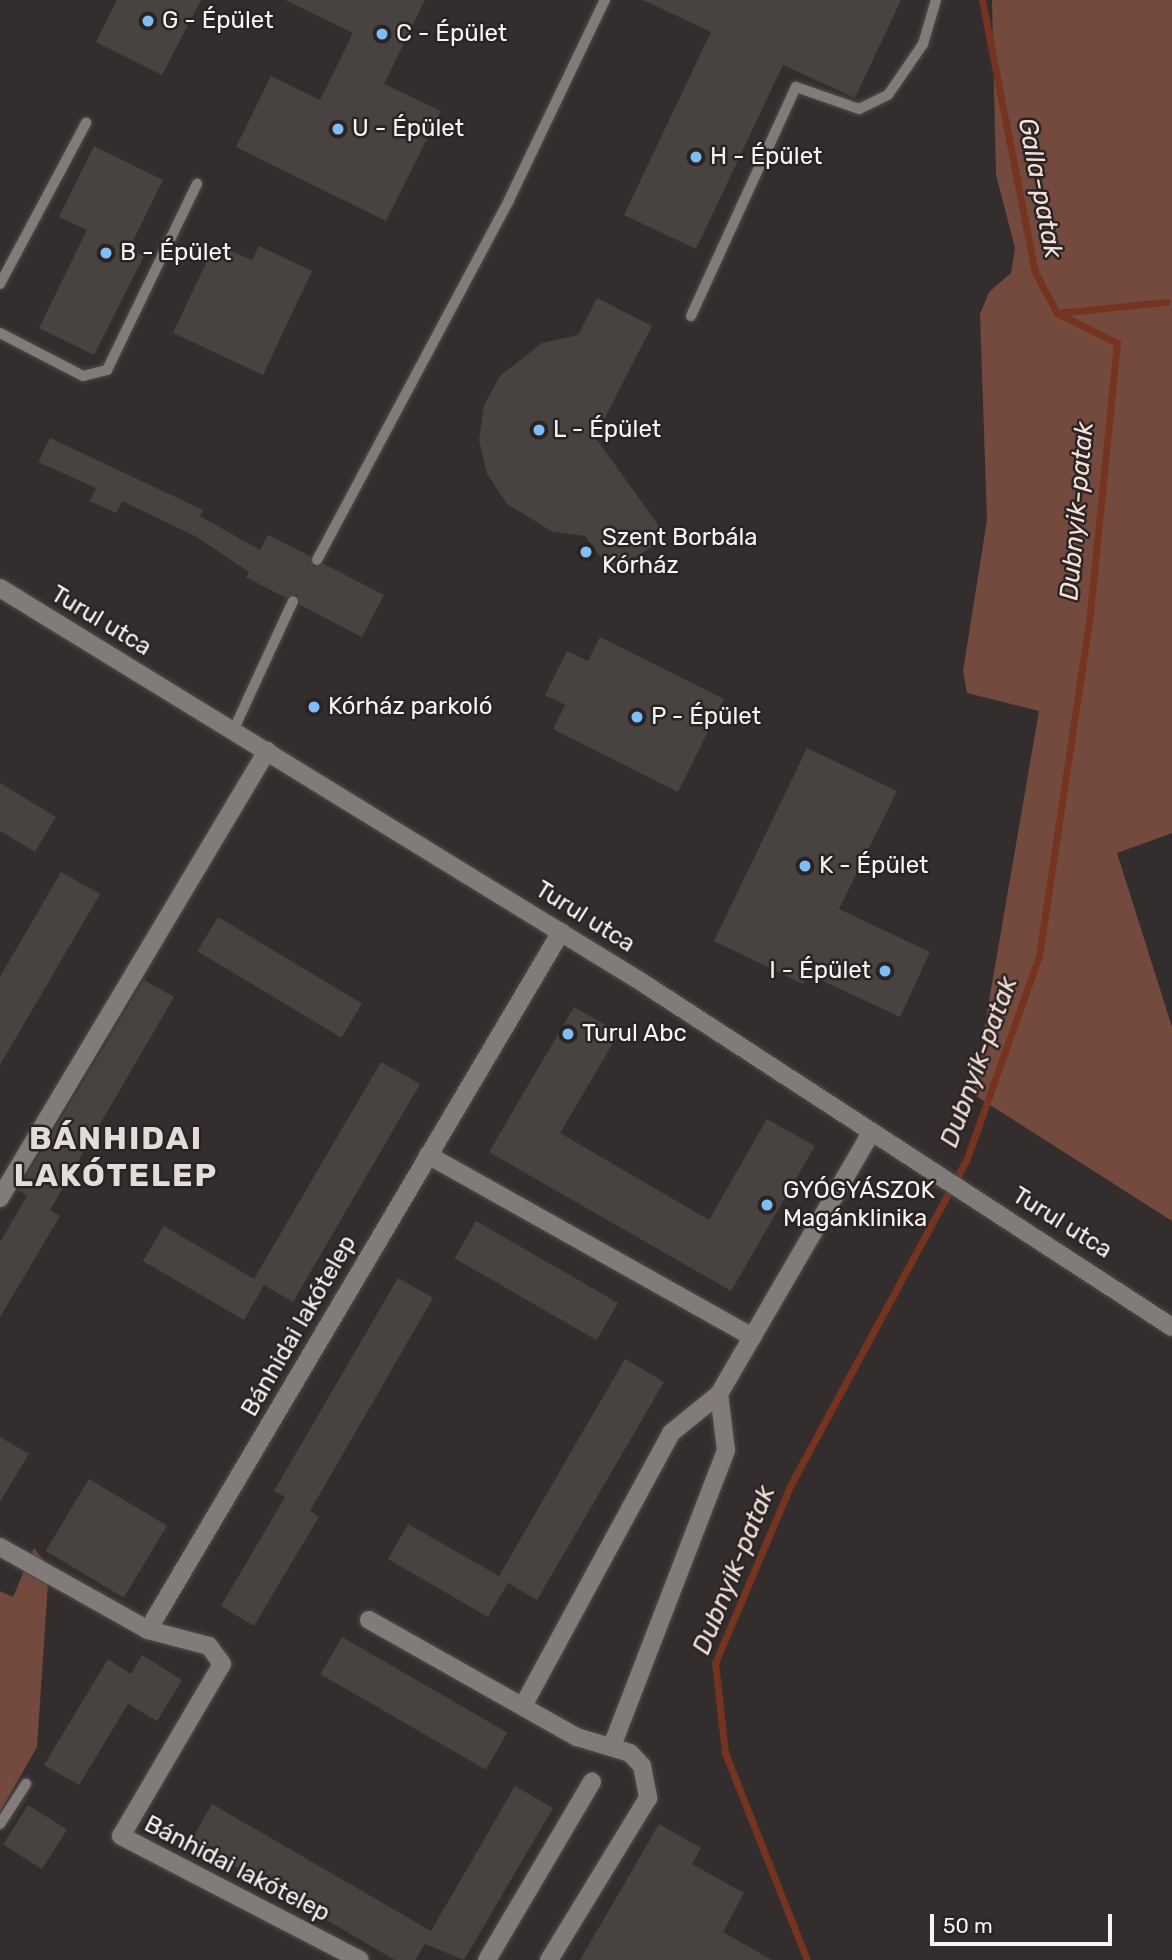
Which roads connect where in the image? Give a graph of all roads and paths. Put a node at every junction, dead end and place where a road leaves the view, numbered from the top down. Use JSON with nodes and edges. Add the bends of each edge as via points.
{"nodes":[{"id":1,"x":605,"y":0,"type":"edge"},
{"id":2,"x":936,"y":0,"type":"edge"},
{"id":3,"x":86,"y":123,"type":"dead end"},
{"id":4,"x":197,"y":184,"type":"dead end"},
{"id":5,"x":0,"y":284,"type":"edge"},
{"id":6,"x":691,"y":316,"type":"dead end"},
{"id":7,"x":0,"y":333,"type":"edge"},
{"id":8,"x":317,"y":560,"type":"dead end"},
{"id":9,"x":0,"y":588,"type":"edge"},
{"id":10,"x":293,"y":601,"type":"dead end"},
{"id":11,"x":233,"y":731,"type":"junction"},
{"id":12,"x":267,"y":751,"type":"junction"},
{"id":13,"x":561,"y":932,"type":"junction"},
{"id":14,"x":871,"y":1133,"type":"junction"},
{"id":15,"x":428,"y":1156,"type":"junction"},
{"id":16,"x":0,"y":1198,"type":"edge"},
{"id":17,"x":1172,"y":1327,"type":"edge"},
{"id":18,"x":752,"y":1337,"type":"junction"},
{"id":19,"x":719,"y":1394,"type":"junction"},
{"id":20,"x":0,"y":1547,"type":"edge"},
{"id":21,"x":369,"y":1620,"type":"dead end"},
{"id":22,"x":148,"y":1630,"type":"junction"},
{"id":23,"x":523,"y":1706,"type":"junction"},
{"id":24,"x":612,"y":1746,"type":"junction"},
{"id":25,"x":592,"y":1782,"type":"dead end"},
{"id":26,"x":26,"y":1784,"type":"dead end"},
{"id":27,"x":0,"y":1824,"type":"edge"},
{"id":28,"x":360,"y":1960,"type":"edge"},
{"id":29,"x":487,"y":1960,"type":"edge"},
{"id":30,"x":549,"y":1960,"type":"edge"}],
"edges":[{"from":1,"to":8,"type":"lane","via":[[509,200]]},
{"from":2,"to":6,"type":"lane","via":[[923,44],[888,95],[859,109],[796,87]]},
{"from":3,"to":5,"type":"lane"},
{"from":4,"to":7,"type":"lane","via":[[107,370],[83,376]]},
{"from":9,"to":11,"type":"street","name":"Turul utca"},
{"from":10,"to":11,"type":"lane"},
{"from":11,"to":12,"type":"street","name":"Turul utca"},
{"from":12,"to":13,"type":"street","name":"Turul utca"},
{"from":12,"to":16,"type":"street"},
{"from":13,"to":14,"type":"street","name":"Turul utca"},
{"from":13,"to":15,"type":"street","name":"Bánhidai lakótelep"},
{"from":14,"to":17,"type":"street","name":"Turul utca","via":[[1137,1299]]},
{"from":14,"to":18,"type":"street"},
{"from":15,"to":18,"type":"street"},
{"from":15,"to":22,"type":"street","name":"Bánhidai lakótelep"},
{"from":18,"to":19,"type":"street"},
{"from":19,"to":23,"type":"street","via":[[671,1433]]},
{"from":19,"to":24,"type":"street","via":[[726,1450]]},
{"from":20,"to":22,"type":"street","name":"Bánhidai lakótelep"},
{"from":21,"to":23,"type":"street"},
{"from":22,"to":28,"type":"street","name":"Bánhidai lakótelep","via":[[209,1646],[222,1664],[121,1836]]},
{"from":23,"to":24,"type":"street","via":[[577,1737]]},
{"from":24,"to":30,"type":"street","via":[[642,1766],[648,1798]]},
{"from":25,"to":29,"type":"street"},
{"from":26,"to":27,"type":"lane"}]}
